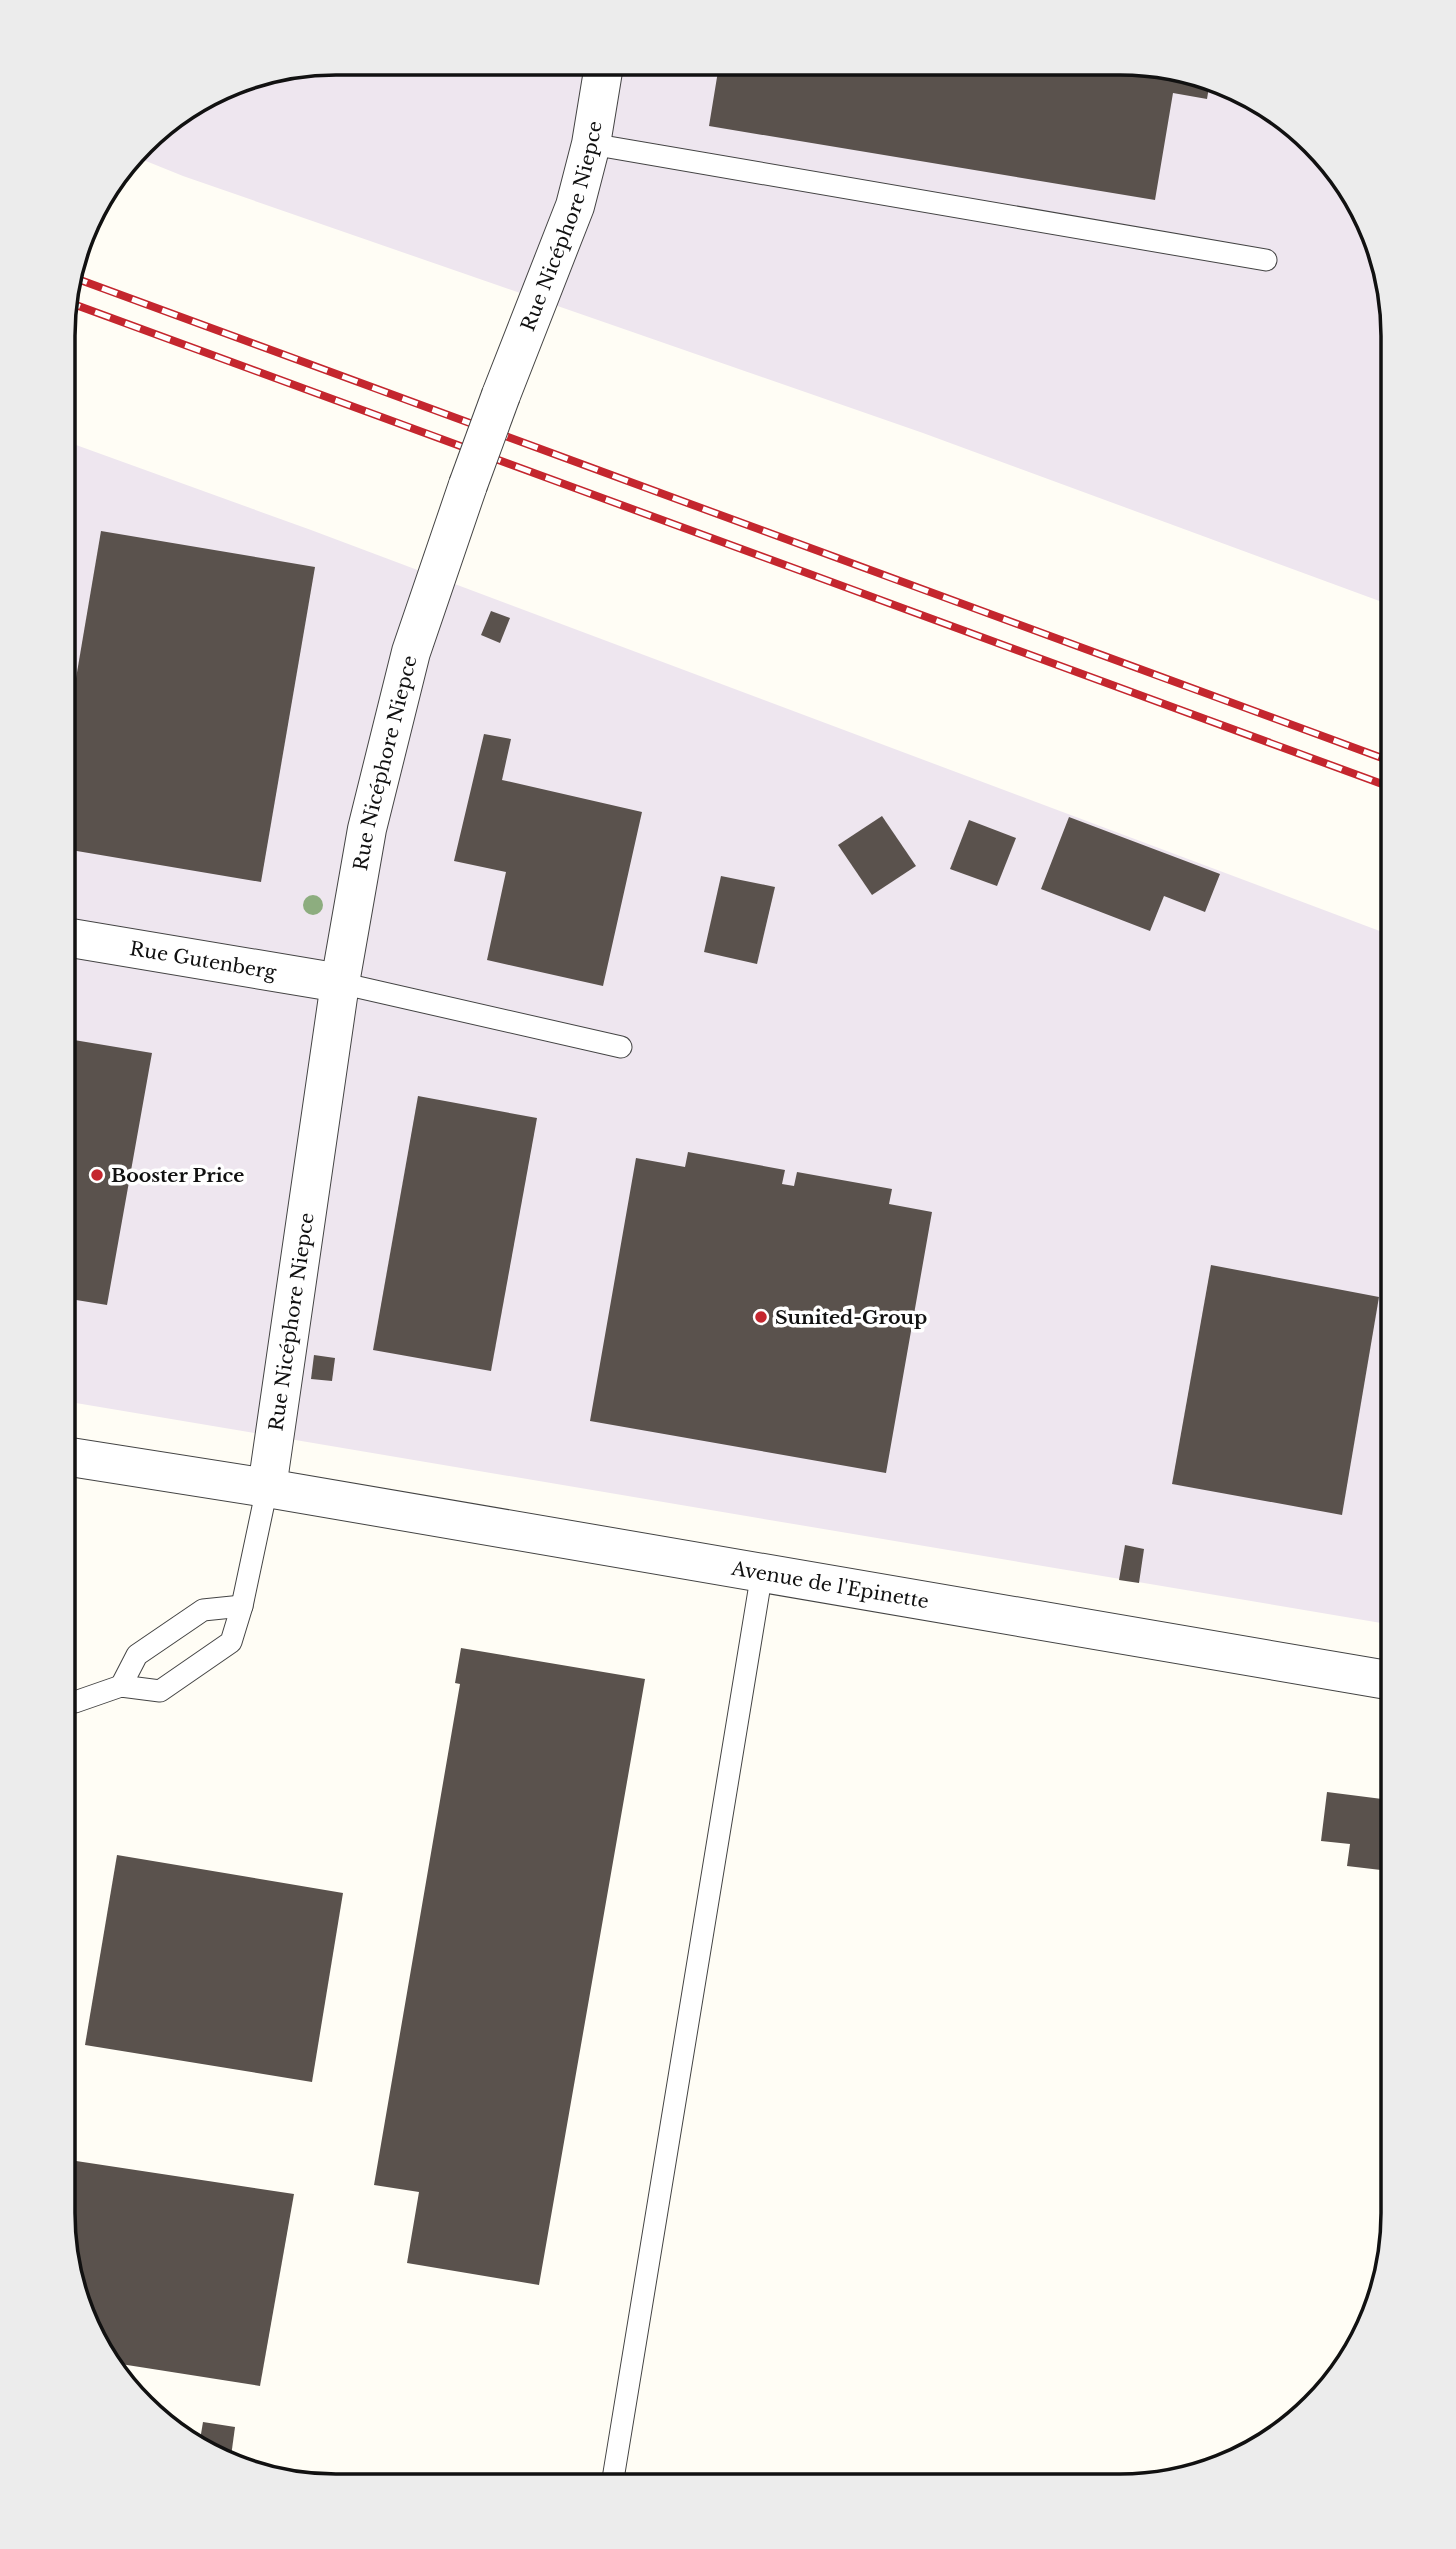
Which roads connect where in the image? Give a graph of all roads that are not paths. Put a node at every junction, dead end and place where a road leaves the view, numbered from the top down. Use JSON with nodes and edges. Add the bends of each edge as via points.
{"nodes":[{"id":1,"x":602,"y":75,"type":"edge"},
{"id":2,"x":591,"y":144,"type":"junction"},
{"id":3,"x":1266,"y":260,"type":"dead end"},
{"id":4,"x":75,"y":939,"type":"edge"},
{"id":5,"x":340,"y":983,"type":"junction"},
{"id":6,"x":621,"y":1047,"type":"dead end"},
{"id":7,"x":75,"y":1458,"type":"edge"},
{"id":8,"x":267,"y":1488,"type":"junction"},
{"id":9,"x":762,"y":1572,"type":"junction"},
{"id":10,"x":242,"y":1606,"type":"junction"},
{"id":11,"x":1381,"y":1679,"type":"edge"},
{"id":12,"x":121,"y":1686,"type":"junction"},
{"id":13,"x":75,"y":1702,"type":"edge"},
{"id":14,"x":614,"y":2474,"type":"edge"}],
"edges":[{"from":1,"to":2,"type":"street","name":"Rue Nicéphore Niepce"},
{"from":2,"to":3,"type":"lane"},
{"from":2,"to":5,"type":"street","name":"Rue Nicéphore Niepce","bridge":true,"via":[[575,206],[501,395],[411,652],[366,829]]},
{"from":4,"to":5,"type":"street","name":"Rue Gutenberg"},
{"from":5,"to":6,"type":"lane"},
{"from":5,"to":8,"type":"street","name":"Rue Nicéphore Niepce"},
{"from":7,"to":8,"type":"street","name":"Avenue de l'Epinette"},
{"from":8,"to":9,"type":"street","name":"Avenue de l'Epinette"},
{"from":8,"to":10,"type":"lane"},
{"from":9,"to":11,"type":"street","name":"Avenue de l'Epinette"},
{"from":9,"to":14,"type":"lane"},
{"from":10,"to":12,"type":"lane","via":[[203,1610],[138,1655]]},
{"from":10,"to":12,"type":"lane","via":[[231,1642],[160,1691]]},
{"from":12,"to":13,"type":"lane"}]}
